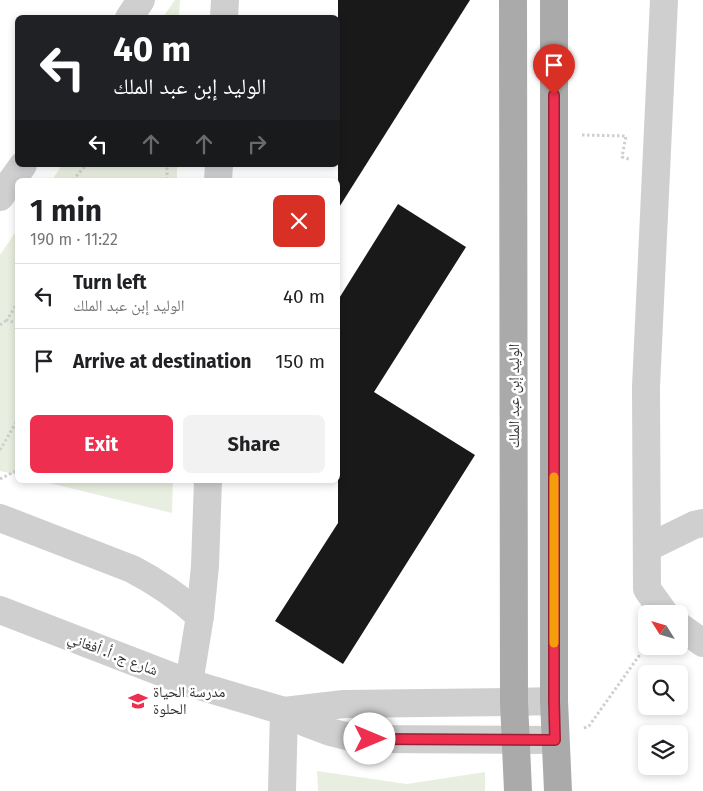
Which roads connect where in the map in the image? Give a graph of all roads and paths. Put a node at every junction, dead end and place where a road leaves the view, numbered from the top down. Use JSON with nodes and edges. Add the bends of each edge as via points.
{"nodes":[{"id":1,"x":141,"y":0,"type":"edge"},
{"id":2,"x":225,"y":0,"type":"edge"},
{"id":3,"x":513,"y":0,"type":"edge"},
{"id":4,"x":554,"y":0,"type":"edge"},
{"id":5,"x":664,"y":0,"type":"edge"},
{"id":6,"x":131,"y":15,"type":"edge"},
{"id":7,"x":224,"y":15,"type":"edge"},
{"id":8,"x":554,"y":134,"type":"junction"},
{"id":9,"x":22,"y":167,"type":"edge"},
{"id":10,"x":84,"y":167,"type":"edge"},
{"id":11,"x":656,"y":168,"type":"junction"},
{"id":12,"x":75,"y":178,"type":"edge"},
{"id":13,"x":0,"y":197,"type":"edge"},
{"id":14,"x":15,"y":307,"type":"edge"},
{"id":15,"x":7,"y":320,"type":"junction"},
{"id":16,"x":15,"y":323,"type":"edge"},
{"id":17,"x":0,"y":325,"type":"edge"},
{"id":18,"x":15,"y":425,"type":"edge"},
{"id":19,"x":0,"y":450,"type":"edge"},
{"id":20,"x":15,"y":472,"type":"edge"},
{"id":21,"x":0,"y":479,"type":"edge"},
{"id":22,"x":208,"y":483,"type":"edge"},
{"id":23,"x":0,"y":518,"type":"edge"},
{"id":24,"x":703,"y":523,"type":"edge"},
{"id":25,"x":647,"y":548,"type":"junction"},
{"id":26,"x":659,"y":605,"type":"edge"},
{"id":27,"x":0,"y":610,"type":"edge"},
{"id":28,"x":200,"y":616,"type":"junction"},
{"id":29,"x":688,"y":632,"type":"edge"},
{"id":30,"x":703,"y":643,"type":"edge"},
{"id":31,"x":640,"y":655,"type":"edge"},
{"id":32,"x":189,"y":683,"type":"junction"},
{"id":33,"x":554,"y":701,"type":"junction"},
{"id":34,"x":514,"y":702,"type":"junction"},
{"id":35,"x":284,"y":711,"type":"junction"},
{"id":36,"x":516,"y":740,"type":"junction"},
{"id":37,"x":555,"y":740,"type":"junction"},
{"id":38,"x":282,"y":791,"type":"edge"},
{"id":39,"x":518,"y":791,"type":"edge"},
{"id":40,"x":558,"y":791,"type":"edge"}],
"edges":[{"from":1,"to":6,"type":"street"},
{"from":2,"to":7,"type":"street"},
{"from":3,"to":34,"type":"main road","name":"الوليد إبن عبد الملك"},
{"from":4,"to":8,"type":"main road"},
{"from":5,"to":11,"type":"street"},
{"from":8,"to":11,"type":"path","via":[[626,136],[622,157]]},
{"from":8,"to":33,"type":"main road"},
{"from":9,"to":13,"type":"street"},
{"from":10,"to":12,"type":"path"},
{"from":11,"to":25,"type":"street","via":[[646,387]]},
{"from":14,"to":15,"type":"path"},
{"from":15,"to":16,"type":"path"},
{"from":15,"to":17,"type":"path"},
{"from":18,"to":19,"type":"path"},
{"from":20,"to":21,"type":"path"},
{"from":22,"to":28,"type":"street"},
{"from":23,"to":28,"type":"street","via":[[132,569],[168,589]]},
{"from":24,"to":25,"type":"street"},
{"from":25,"to":26,"type":"street","via":[[647,589]]},
{"from":27,"to":32,"type":"street","name":"شارع ج. أ. أفغاني"},
{"from":28,"to":32,"type":"street"},
{"from":29,"to":30,"type":"street"},
{"from":31,"to":37,"type":"path","via":[[589,726]]},
{"from":32,"to":35,"type":"street","name":"شارع ج. أ. أفغاني"},
{"from":33,"to":34,"type":"street","name":"شارع ج. أ. أفغاني"},
{"from":33,"to":37,"type":"main road"},
{"from":34,"to":35,"type":"street","name":"شارع ج. أ. أفغاني","via":[[344,704]]},
{"from":34,"to":36,"type":"main road","name":"الوليد إبن عبد الملك"},
{"from":35,"to":36,"type":"street","name":"شارع ج. أ. أفغاني","via":[[306,723],[350,737]]},
{"from":35,"to":38,"type":"street"},
{"from":36,"to":37,"type":"street","name":"شارع ج. أ. أفغاني"},
{"from":36,"to":39,"type":"main road","name":"الوليد إبن عبد الملك"},
{"from":37,"to":40,"type":"main road"}]}
